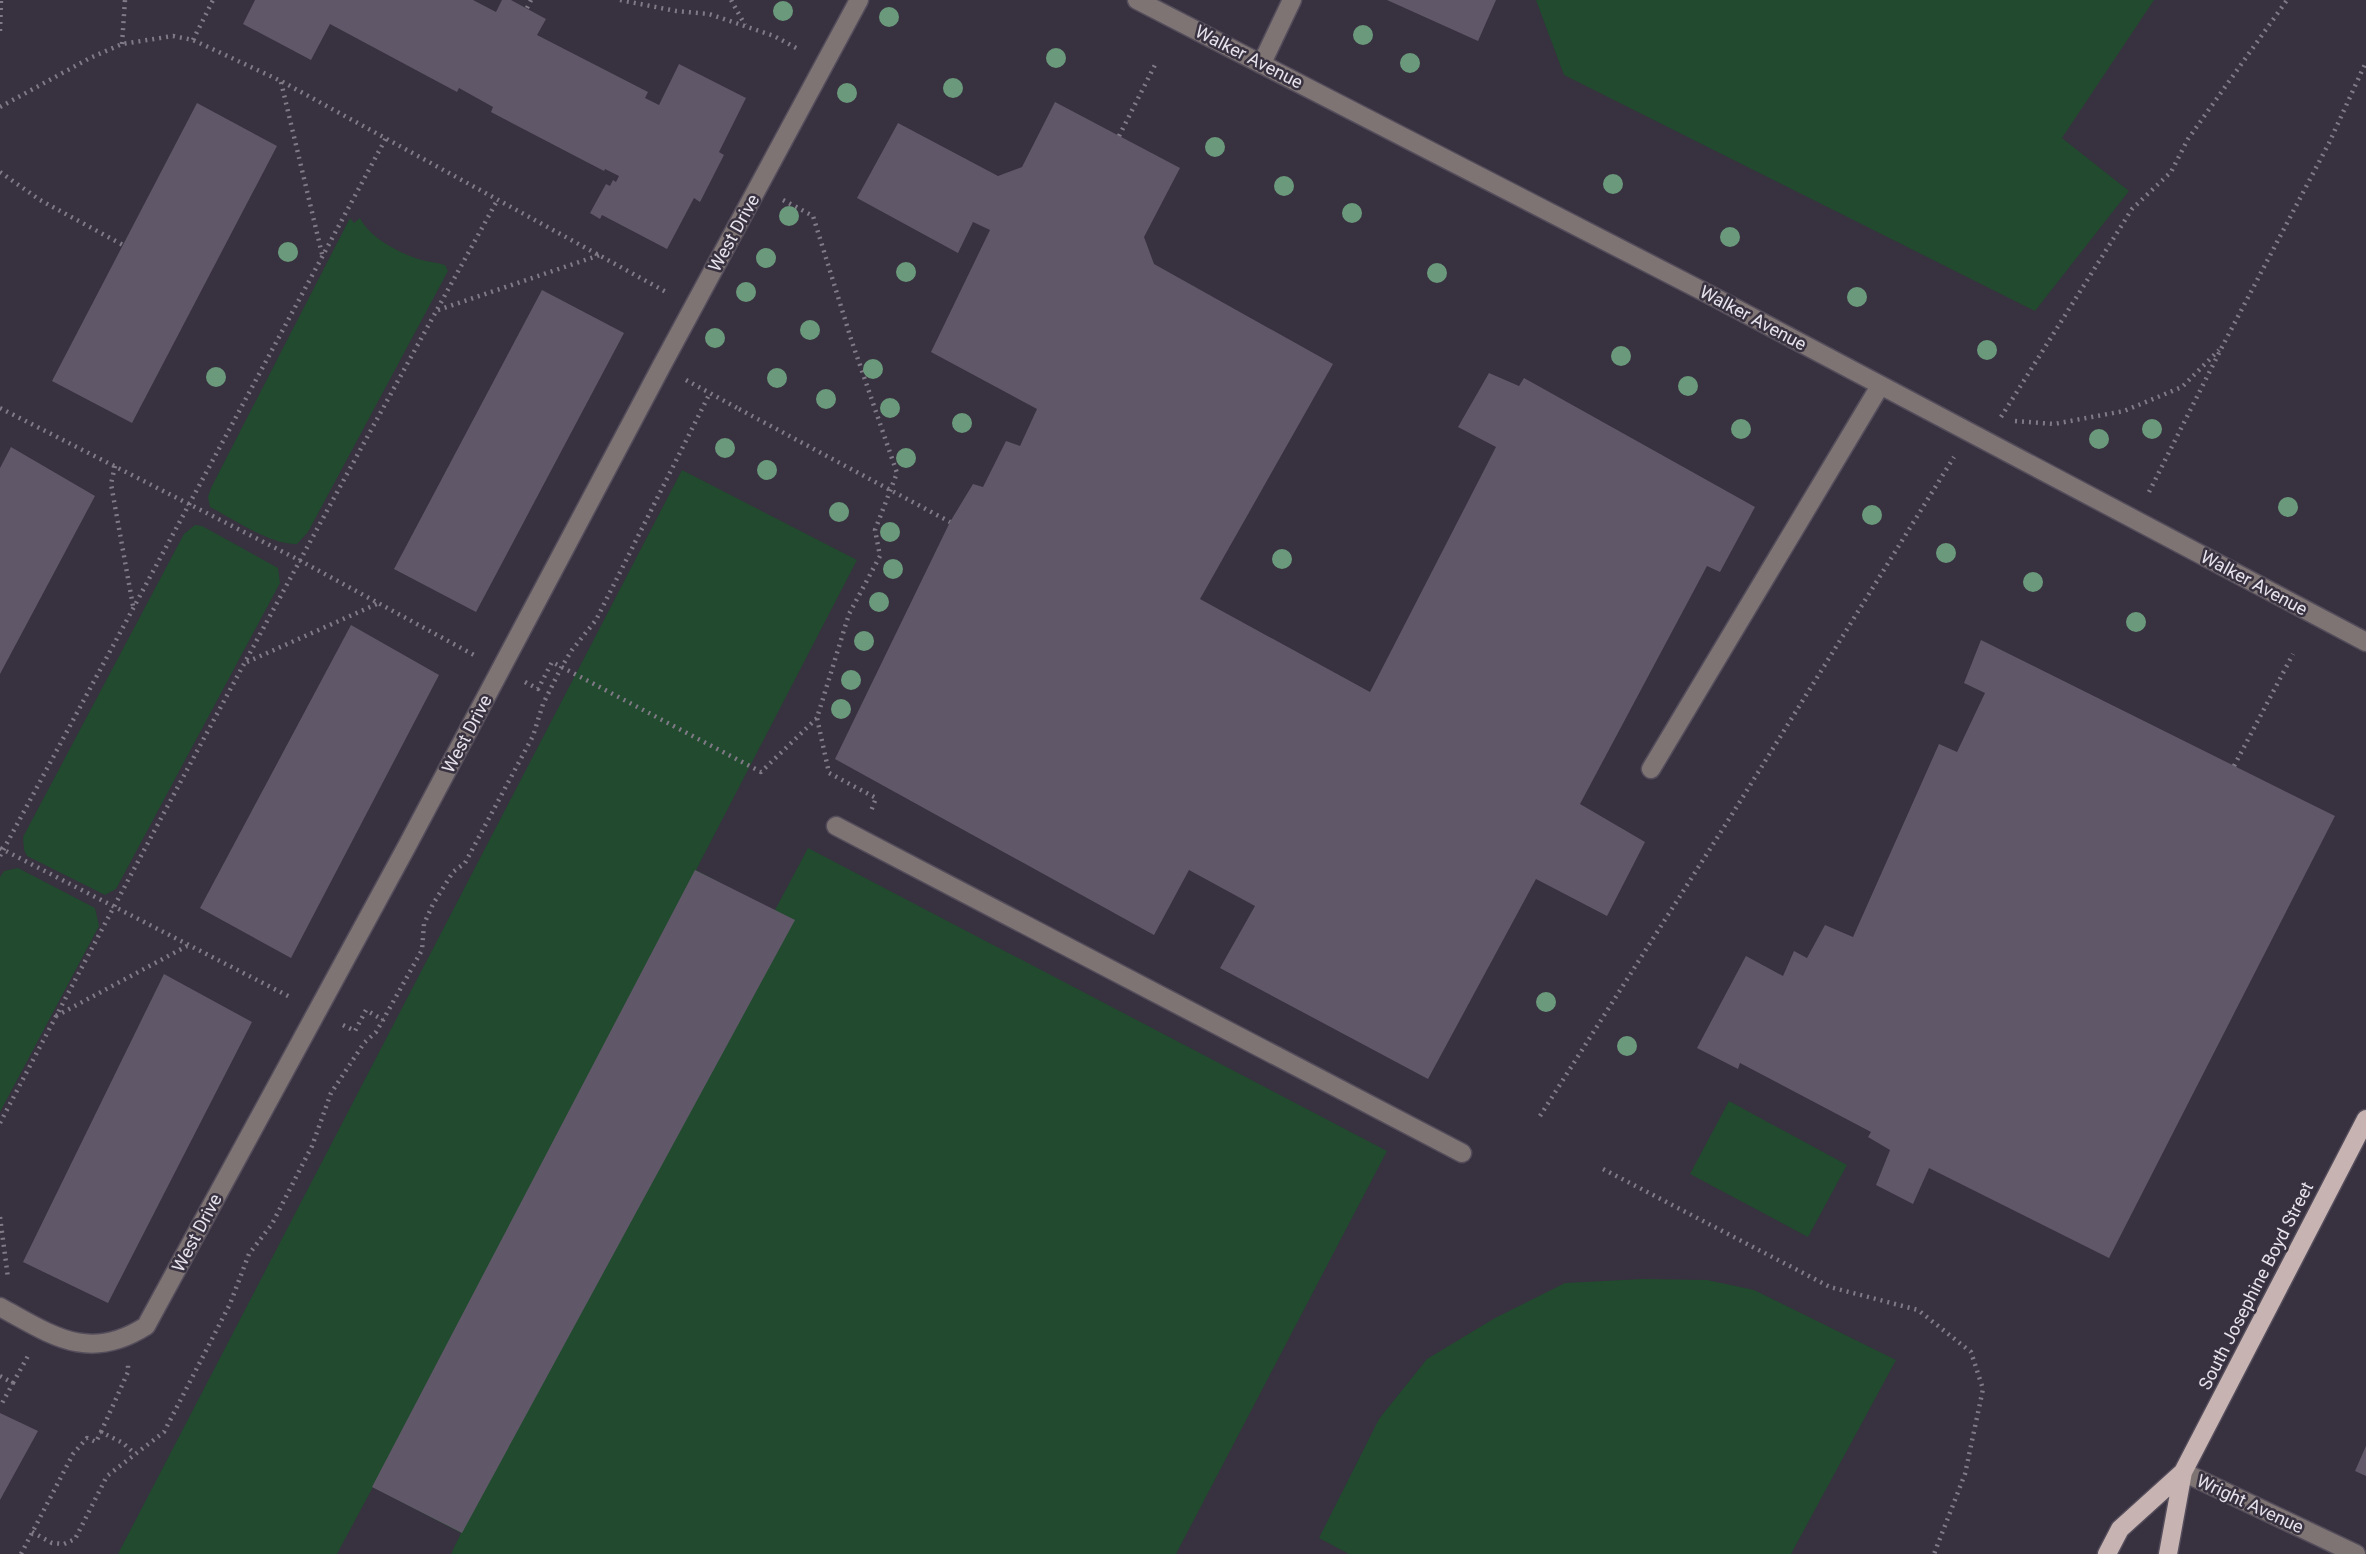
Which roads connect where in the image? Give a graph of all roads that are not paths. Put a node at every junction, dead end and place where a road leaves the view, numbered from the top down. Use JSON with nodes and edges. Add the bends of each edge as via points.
{"nodes":[{"id":1,"x":859,"y":0,"type":"edge"},
{"id":2,"x":1137,"y":0,"type":"edge"},
{"id":3,"x":1292,"y":0,"type":"edge"},
{"id":4,"x":1262,"y":63,"type":"junction"},
{"id":5,"x":1880,"y":386,"type":"junction"},
{"id":6,"x":2366,"y":642,"type":"edge"},
{"id":7,"x":1651,"y":769,"type":"dead end"},
{"id":8,"x":836,"y":826,"type":"dead end"},
{"id":9,"x":2366,"y":1119,"type":"edge"},
{"id":10,"x":1462,"y":1153,"type":"dead end"},
{"id":11,"x":0,"y":1307,"type":"edge"},
{"id":12,"x":2183,"y":1472,"type":"junction"},
{"id":13,"x":2107,"y":1554,"type":"edge"},
{"id":14,"x":2168,"y":1554,"type":"edge"},
{"id":15,"x":2356,"y":1554,"type":"edge"}],
"edges":[{"from":1,"to":11,"type":"street","name":"West Drive","via":[[146,1326],[127,1338],[76,1343],[52,1336]]},
{"from":2,"to":4,"type":"street","name":"Walker Avenue"},
{"from":3,"to":4,"type":"street"},
{"from":4,"to":5,"type":"street","name":"Walker Avenue"},
{"from":5,"to":6,"type":"street","name":"Walker Avenue"},
{"from":5,"to":7,"type":"street"},
{"from":8,"to":10,"type":"street"},
{"from":9,"to":12,"type":"main road","name":"South Josephine Boyd Street"},
{"from":12,"to":13,"type":"main road","name":"South Josephine Boyd Street","via":[[2120,1529]]},
{"from":12,"to":14,"type":"main road","name":"South Josephine Boyd Street"},
{"from":12,"to":15,"type":"street","name":"Wright Avenue"}]}
